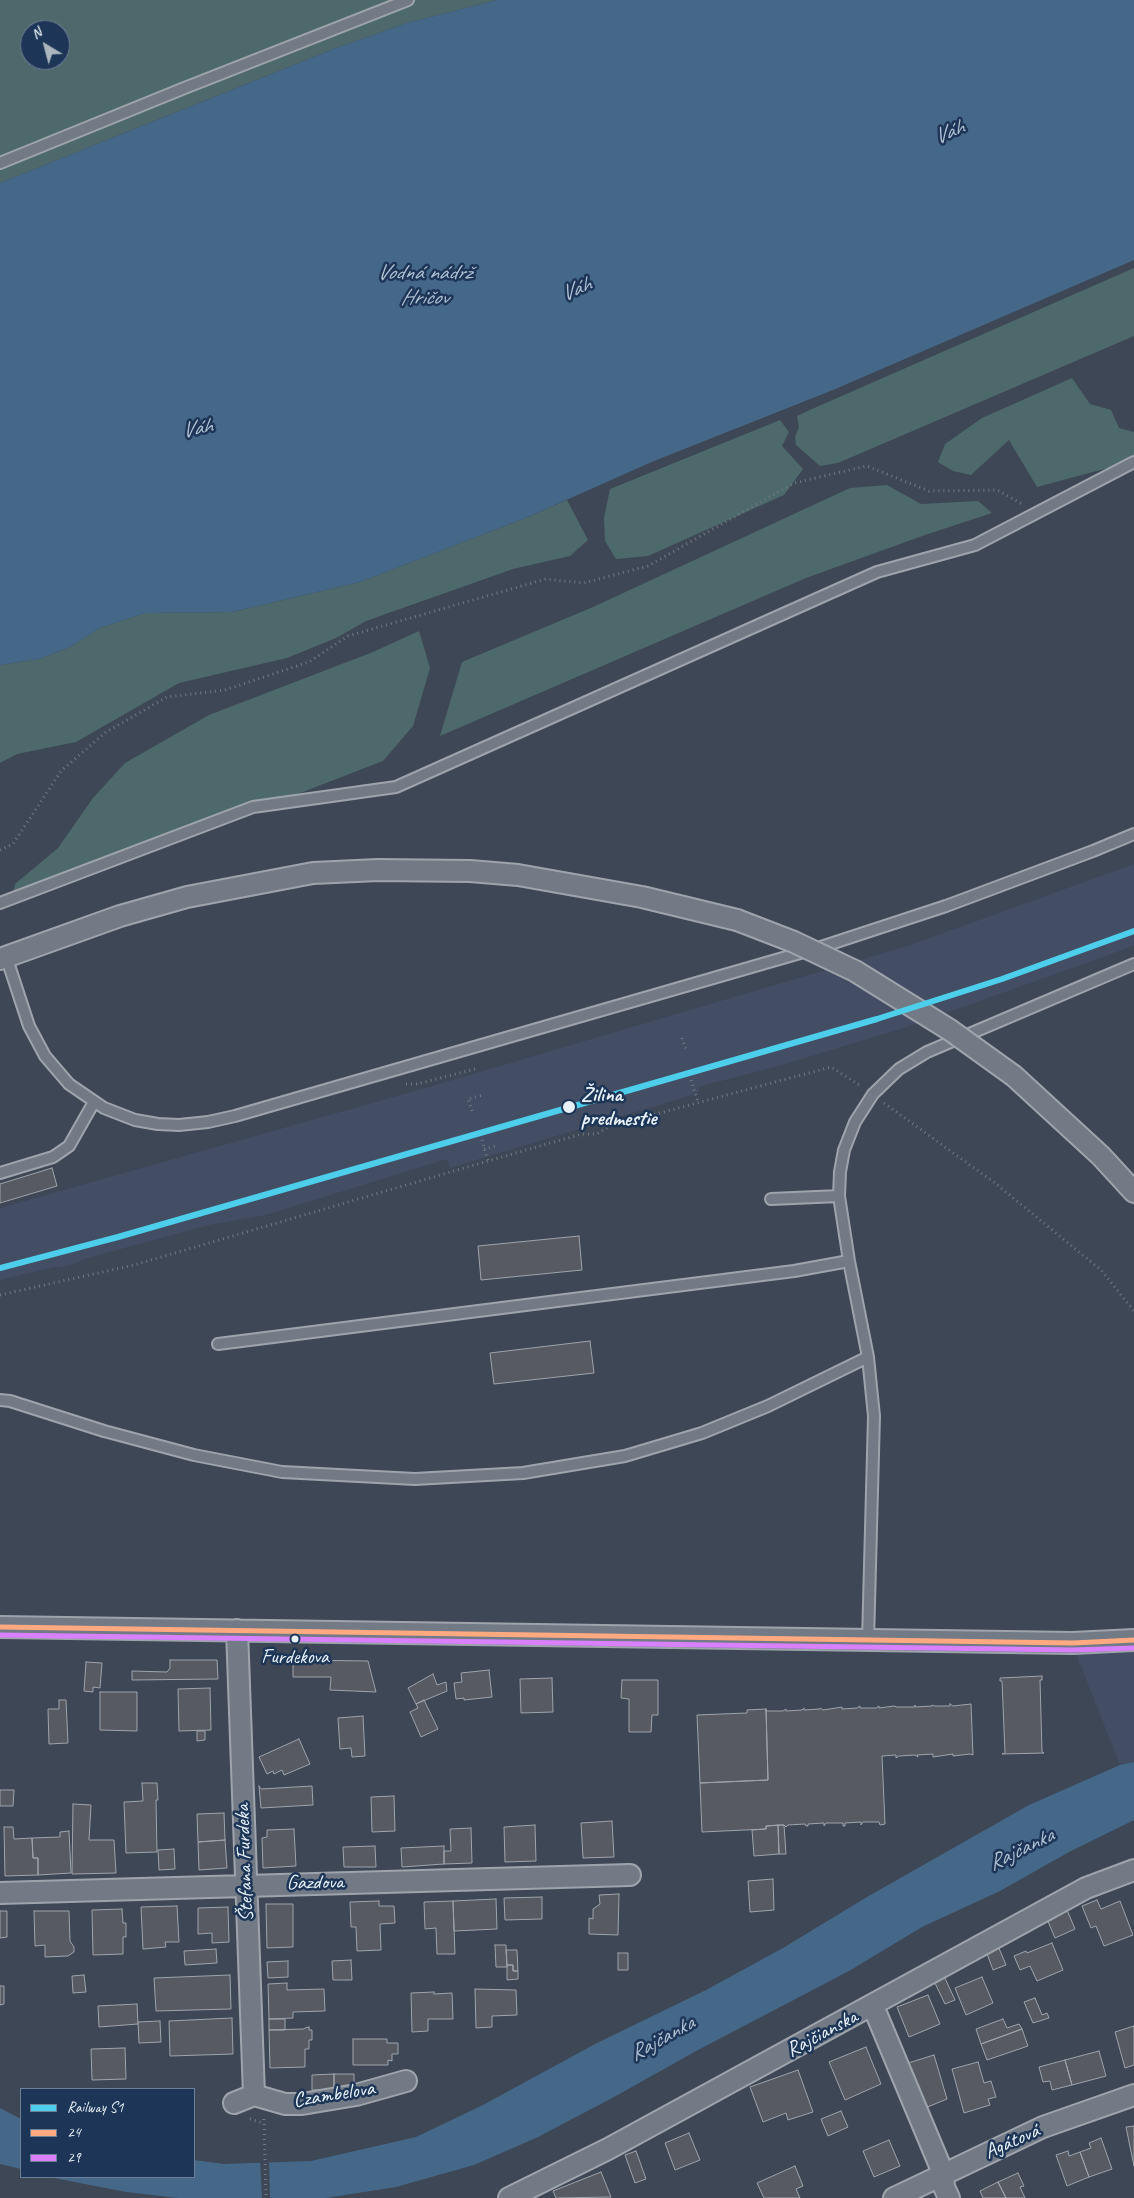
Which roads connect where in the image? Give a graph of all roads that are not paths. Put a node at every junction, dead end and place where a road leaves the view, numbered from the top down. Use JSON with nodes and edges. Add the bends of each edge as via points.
{"nodes":[{"id":1,"x":408,"y":0,"type":"edge"},
{"id":2,"x":0,"y":163,"type":"edge"},
{"id":3,"x":1134,"y":462,"type":"edge"},
{"id":4,"x":1134,"y":834,"type":"edge"},
{"id":5,"x":0,"y":903,"type":"edge"},
{"id":6,"x":3,"y":958,"type":"edge"},
{"id":7,"x":1134,"y":964,"type":"edge"},
{"id":8,"x":94,"y":1102,"type":"junction"},
{"id":9,"x":0,"y":1173,"type":"edge"},
{"id":10,"x":1134,"y":1192,"type":"edge"},
{"id":11,"x":839,"y":1196,"type":"junction"},
{"id":12,"x":771,"y":1199,"type":"dead end"},
{"id":13,"x":849,"y":1261,"type":"junction"},
{"id":14,"x":218,"y":1344,"type":"dead end"},
{"id":15,"x":868,"y":1356,"type":"junction"},
{"id":16,"x":0,"y":1400,"type":"edge"},
{"id":17,"x":0,"y":1627,"type":"edge"},
{"id":18,"x":237,"y":1630,"type":"junction"},
{"id":19,"x":1134,"y":1640,"type":"edge"},
{"id":20,"x":868,"y":1641,"type":"junction"},
{"id":21,"x":1134,"y":1870,"type":"edge"},
{"id":22,"x":630,"y":1875,"type":"dead end"},
{"id":23,"x":245,"y":1885,"type":"junction"},
{"id":24,"x":0,"y":1893,"type":"edge"},
{"id":25,"x":873,"y":2006,"type":"junction"},
{"id":26,"x":406,"y":2081,"type":"dead end"},
{"id":27,"x":254,"y":2095,"type":"junction"},
{"id":28,"x":1134,"y":2095,"type":"edge"},
{"id":29,"x":234,"y":2103,"type":"dead end"},
{"id":30,"x":943,"y":2173,"type":"junction"},
{"id":31,"x":509,"y":2198,"type":"edge"},
{"id":32,"x":894,"y":2198,"type":"edge"},
{"id":33,"x":949,"y":2198,"type":"edge"}],
"edges":[{"from":1,"to":2,"type":"lane"},
{"from":3,"to":5,"type":"lane","via":[[975,545],[877,572],[396,787],[253,807]]},
{"from":4,"to":8,"type":"lane","via":[[946,906],[821,947],[235,1116],[198,1123],[158,1124],[125,1117]]},
{"from":6,"to":8,"type":"lane","via":[[40,1048],[69,1084]]},
{"from":6,"to":10,"type":"street","bridge":true,"via":[[187,896],[312,873],[378,870],[518,875],[642,897],[737,920],[855,971],[950,1030],[1014,1076],[1101,1156]]},
{"from":7,"to":11,"type":"lane","via":[[927,1052],[899,1069],[873,1094],[855,1122],[844,1150]]},
{"from":8,"to":9,"type":"lane","via":[[68,1146],[53,1157]]},
{"from":11,"to":12,"type":"lane"},
{"from":11,"to":13,"type":"lane"},
{"from":13,"to":14,"type":"lane","via":[[794,1271]]},
{"from":13,"to":15,"type":"lane"},
{"from":15,"to":16,"type":"lane","via":[[768,1406],[702,1433],[625,1456],[523,1473],[416,1480],[272,1470],[104,1431]]},
{"from":15,"to":20,"type":"lane","via":[[874,1416]]},
{"from":17,"to":18,"type":"street"},
{"from":18,"to":20,"type":"street"},
{"from":18,"to":23,"type":"street","name":"Štefana Furdeka"},
{"from":19,"to":20,"type":"street","via":[[1073,1643]]},
{"from":21,"to":25,"type":"street","name":"Rajčianska","via":[[1086,1888]]},
{"from":22,"to":23,"type":"street","name":"Gazdova"},
{"from":23,"to":24,"type":"street","name":"Gazdova"},
{"from":23,"to":27,"type":"street","name":"Štefana Furdeka"},
{"from":25,"to":30,"type":"street"},
{"from":25,"to":31,"type":"street","name":"Rajčianska","via":[[608,2149]]},
{"from":26,"to":27,"type":"street","name":"Czambelova","via":[[356,2095],[302,2104],[285,2104]]},
{"from":27,"to":29,"type":"street"},
{"from":28,"to":30,"type":"street","name":"Agátová","via":[[1043,2127]]},
{"from":30,"to":32,"type":"street","name":"Agátová"},
{"from":30,"to":33,"type":"street"}]}
